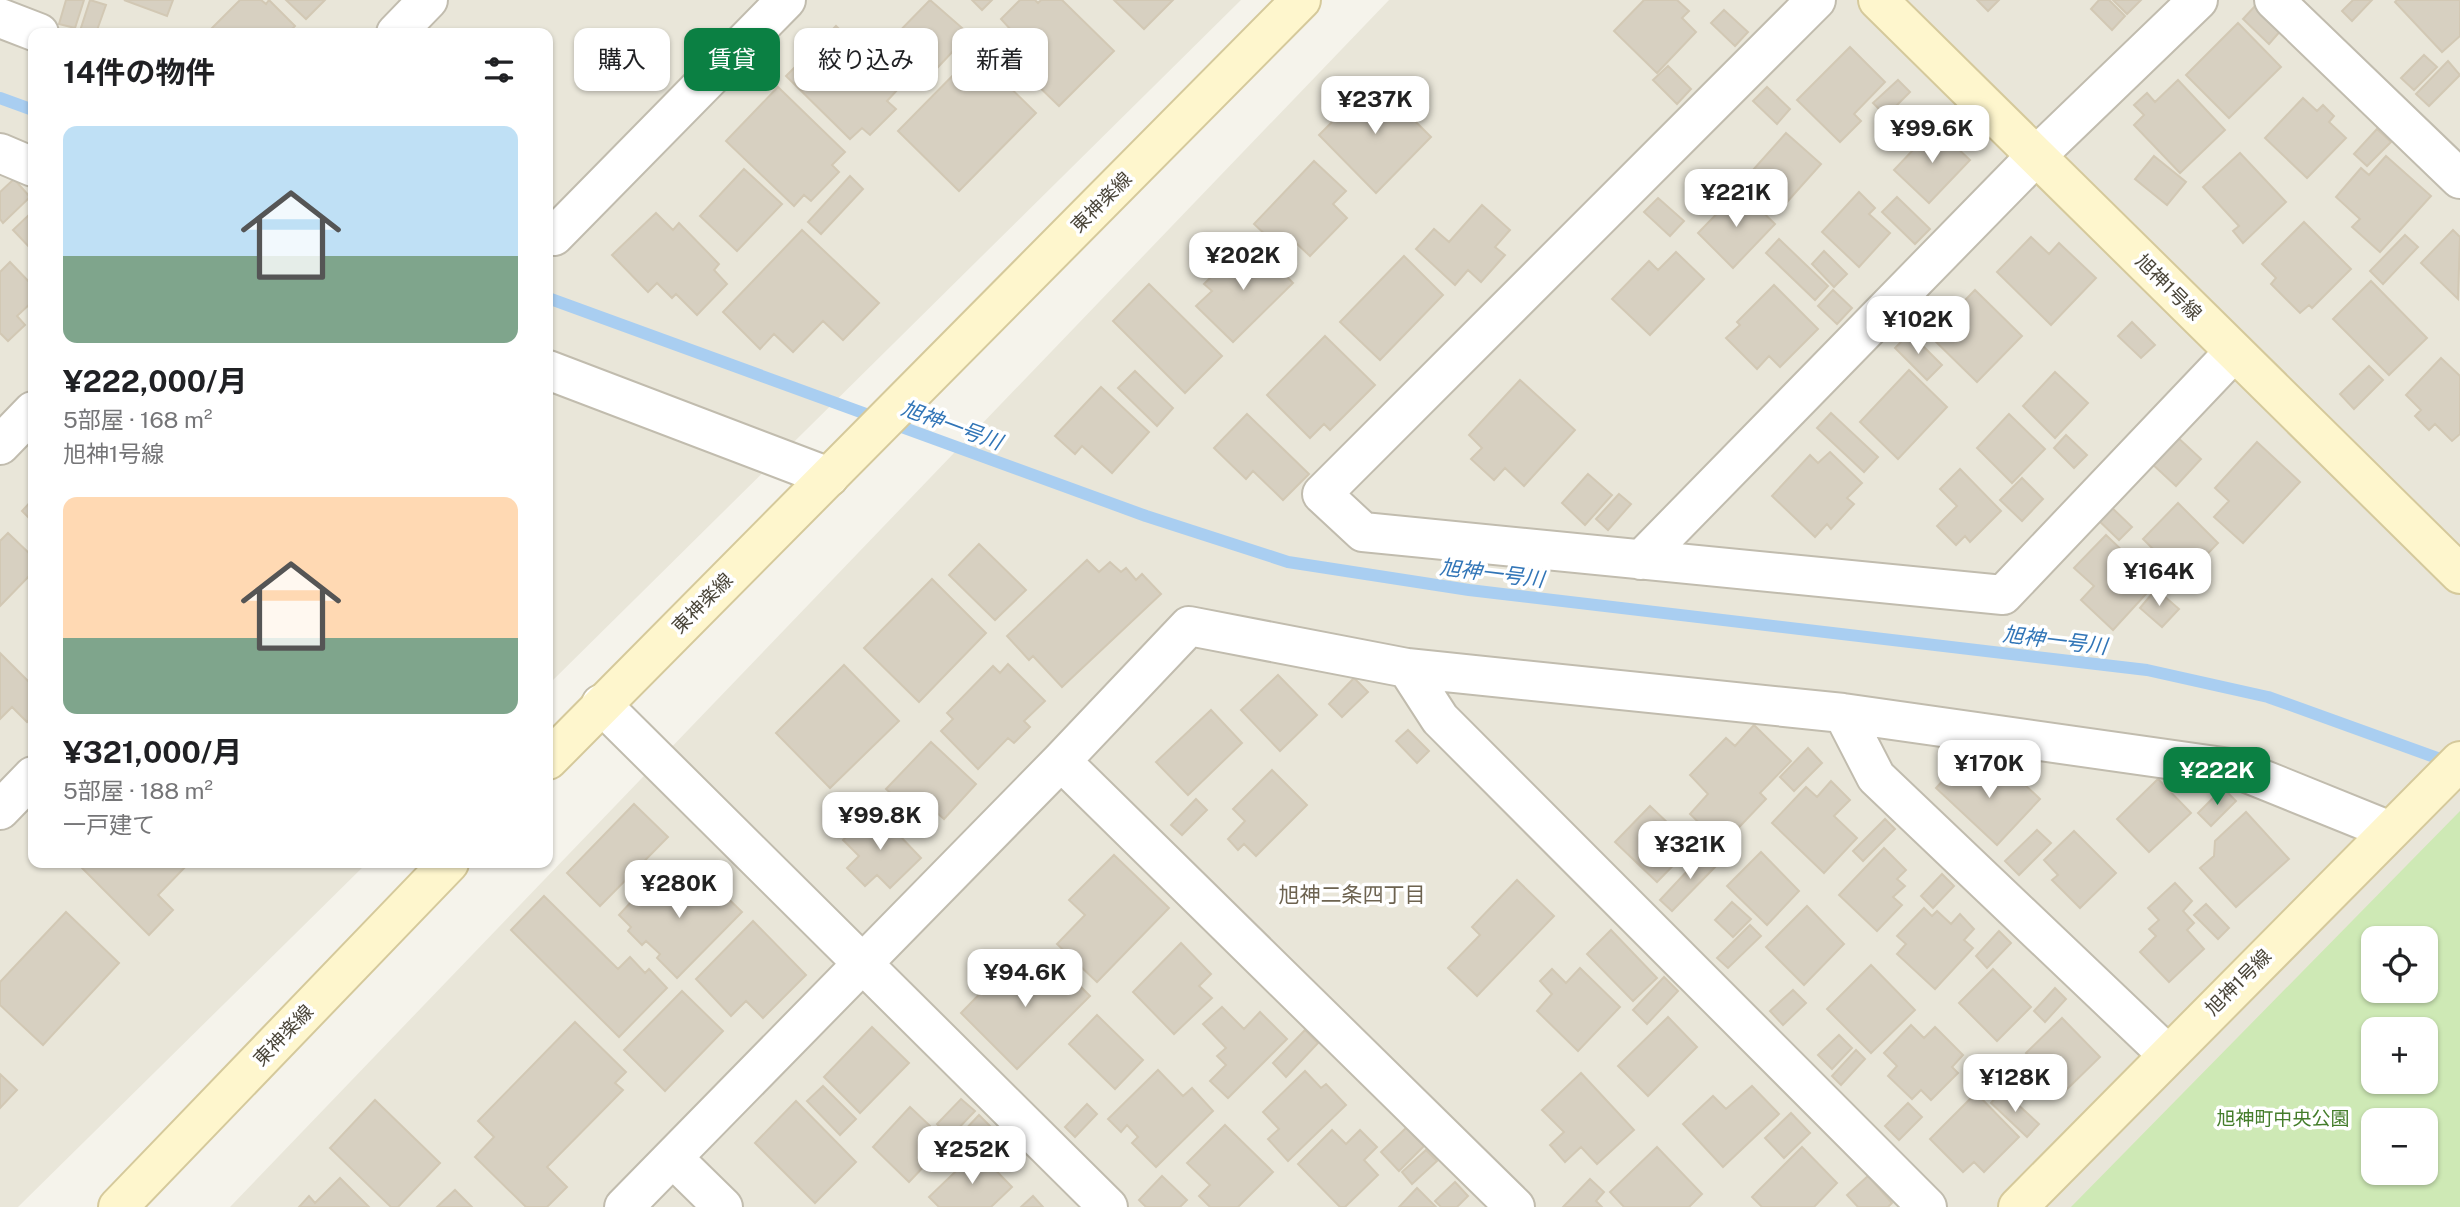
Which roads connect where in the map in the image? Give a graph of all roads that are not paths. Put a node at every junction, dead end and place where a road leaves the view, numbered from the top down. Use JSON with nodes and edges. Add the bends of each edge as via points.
{"nodes":[{"id":1,"x":428,"y":0,"type":"edge"},
{"id":2,"x":786,"y":0,"type":"edge"},
{"id":3,"x":1301,"y":0,"type":"edge"},
{"id":4,"x":1816,"y":0,"type":"edge"},
{"id":5,"x":1878,"y":0,"type":"edge"},
{"id":6,"x":2198,"y":0,"type":"edge"},
{"id":7,"x":2274,"y":0,"type":"edge"},
{"id":8,"x":0,"y":18,"type":"edge"},
{"id":9,"x":401,"y":28,"type":"edge"},
{"id":10,"x":28,"y":29,"type":"edge"},
{"id":11,"x":0,"y":153,"type":"edge"},
{"id":12,"x":2037,"y":155,"type":"junction"},
{"id":13,"x":28,"y":165,"type":"edge"},
{"id":14,"x":2460,"y":179,"type":"edge"},
{"id":15,"x":553,"y":236,"type":"edge"},
{"id":16,"x":2234,"y":352,"type":"junction"},
{"id":17,"x":553,"y":372,"type":"edge"},
{"id":18,"x":28,"y":416,"type":"edge"},
{"id":19,"x":0,"y":445,"type":"edge"},
{"id":20,"x":829,"y":477,"type":"junction"},
{"id":21,"x":1641,"y":559,"type":"junction"},
{"id":22,"x":2460,"y":574,"type":"edge"},
{"id":23,"x":1407,"y":668,"type":"junction"},
{"id":24,"x":601,"y":704,"type":"junction"},
{"id":25,"x":1843,"y":713,"type":"junction"},
{"id":26,"x":553,"y":755,"type":"edge"},
{"id":27,"x":1062,"y":761,"type":"junction"},
{"id":28,"x":2460,"y":761,"type":"edge"},
{"id":29,"x":28,"y":781,"type":"edge"},
{"id":30,"x":0,"y":810,"type":"edge"},
{"id":31,"x":2388,"y":830,"type":"junction"},
{"id":32,"x":444,"y":868,"type":"edge"},
{"id":33,"x":863,"y":961,"type":"junction"},
{"id":34,"x":2167,"y":1054,"type":"junction"},
{"id":35,"x":673,"y":1158,"type":"junction"},
{"id":36,"x":118,"y":1207,"type":"edge"},
{"id":37,"x":624,"y":1207,"type":"edge"},
{"id":38,"x":723,"y":1207,"type":"edge"},
{"id":39,"x":1108,"y":1207,"type":"edge"},
{"id":40,"x":1515,"y":1207,"type":"edge"},
{"id":41,"x":1927,"y":1207,"type":"edge"},
{"id":42,"x":2018,"y":1207,"type":"edge"}],
"edges":[{"from":1,"to":9,"type":"street"},
{"from":2,"to":15,"type":"street"},
{"from":3,"to":20,"type":"main road","name":"東神楽線"},
{"from":4,"to":21,"type":"street","via":[[1322,494],[1363,532]]},
{"from":5,"to":12,"type":"main road","name":"旭神1号線"},
{"from":6,"to":12,"type":"street"},
{"from":7,"to":14,"type":"street"},
{"from":8,"to":10,"type":"street"},
{"from":11,"to":13,"type":"street"},
{"from":12,"to":16,"type":"main road","name":"旭神1号線"},
{"from":12,"to":21,"type":"street"},
{"from":16,"to":21,"type":"street","via":[[2003,595]]},
{"from":16,"to":22,"type":"main road","name":"旭神1号線"},
{"from":17,"to":20,"type":"street"},
{"from":18,"to":19,"type":"street"},
{"from":20,"to":24,"type":"main road","name":"東神楽線"},
{"from":23,"to":25,"type":"street"},
{"from":23,"to":27,"type":"street","via":[[1189,626]]},
{"from":23,"to":41,"type":"street","via":[[1440,719]]},
{"from":24,"to":26,"type":"main road","name":"東神楽線"},
{"from":24,"to":33,"type":"street"},
{"from":25,"to":31,"type":"street","via":[[2237,769]]},
{"from":25,"to":34,"type":"street","via":[[1876,777]]},
{"from":27,"to":33,"type":"street"},
{"from":27,"to":40,"type":"street"},
{"from":28,"to":31,"type":"main road","name":"旭神1号線"},
{"from":29,"to":30,"type":"street"},
{"from":31,"to":34,"type":"main road","name":"旭神1号線"},
{"from":32,"to":36,"type":"main road","name":"東神楽線"},
{"from":33,"to":35,"type":"street"},
{"from":33,"to":39,"type":"street"},
{"from":34,"to":42,"type":"main road","name":"旭神1号線"},
{"from":35,"to":37,"type":"street"},
{"from":35,"to":38,"type":"street"}]}
